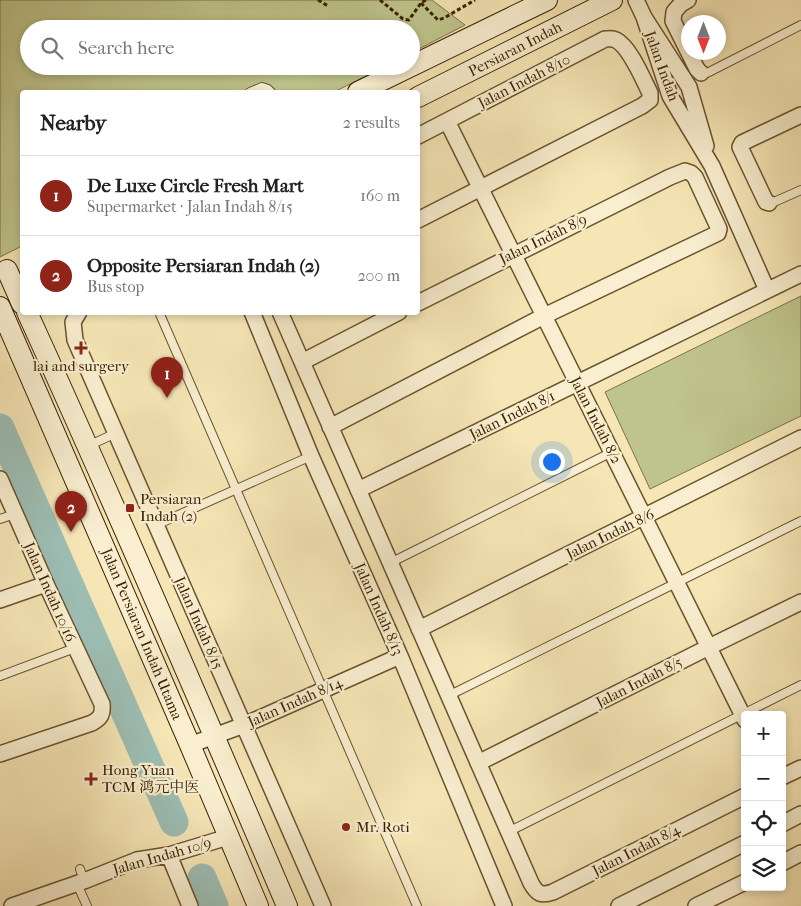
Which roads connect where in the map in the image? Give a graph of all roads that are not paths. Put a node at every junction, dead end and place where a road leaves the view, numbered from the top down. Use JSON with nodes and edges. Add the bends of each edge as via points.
{"nodes":[{"id":1,"x":548,"y":0,"type":"edge"},
{"id":2,"x":612,"y":0,"type":"edge"},
{"id":3,"x":636,"y":0,"type":"edge"},
{"id":4,"x":688,"y":0,"type":"edge"},
{"id":5,"x":801,"y":25,"type":"edge"},
{"id":6,"x":420,"y":62,"type":"edge"},
{"id":7,"x":701,"y":73,"type":"joint"},
{"id":8,"x":393,"y":75,"type":"edge"},
{"id":9,"x":255,"y":90,"type":"edge"},
{"id":10,"x":269,"y":90,"type":"edge"},
{"id":11,"x":362,"y":90,"type":"edge"},
{"id":12,"x":420,"y":96,"type":"edge"},
{"id":13,"x":801,"y":114,"type":"edge"},
{"id":14,"x":446,"y":121,"type":"junction"},
{"id":15,"x":420,"y":135,"type":"edge"},
{"id":16,"x":480,"y":188,"type":"junction"},
{"id":17,"x":801,"y":190,"type":"edge"},
{"id":18,"x":769,"y":203,"type":"joint"},
{"id":19,"x":420,"y":219,"type":"edge"},
{"id":20,"x":513,"y":254,"type":"junction"},
{"id":21,"x":10,"y":268,"type":"edge"},
{"id":22,"x":801,"y":274,"type":"edge"},
{"id":23,"x":767,"y":290,"type":"junction"},
{"id":24,"x":20,"y":293,"type":"edge"},
{"id":25,"x":20,"y":302,"type":"edge"},
{"id":26,"x":420,"y":302,"type":"edge"},
{"id":27,"x":0,"y":306,"type":"edge"},
{"id":28,"x":29,"y":315,"type":"edge"},
{"id":29,"x":44,"y":315,"type":"edge"},
{"id":30,"x":77,"y":315,"type":"edge"},
{"id":31,"x":160,"y":315,"type":"edge"},
{"id":32,"x":253,"y":315,"type":"edge"},
{"id":33,"x":281,"y":315,"type":"edge"},
{"id":34,"x":393,"y":315,"type":"edge"},
{"id":35,"x":544,"y":316,"type":"junction"},
{"id":36,"x":0,"y":340,"type":"edge"},
{"id":37,"x":48,"y":359,"type":"junction"},
{"id":38,"x":302,"y":362,"type":"junction"},
{"id":39,"x":28,"y":374,"type":"junction"},
{"id":40,"x":577,"y":383,"type":"junction"},
{"id":41,"x":330,"y":427,"type":"junction"},
{"id":42,"x":116,"y":433,"type":"junction"},
{"id":43,"x":801,"y":438,"type":"edge"},
{"id":44,"x":87,"y":446,"type":"junction"},
{"id":45,"x":612,"y":452,"type":"junction"},
{"id":46,"x":311,"y":456,"type":"junction"},
{"id":47,"x":0,"y":478,"type":"edge"},
{"id":48,"x":236,"y":489,"type":"junction"},
{"id":49,"x":358,"y":490,"type":"junction"},
{"id":50,"x":15,"y":514,"type":"junction"},
{"id":51,"x":644,"y":517,"type":"junction"},
{"id":52,"x":0,"y":519,"type":"edge"},
{"id":53,"x":801,"y":521,"type":"edge"},
{"id":54,"x":156,"y":525,"type":"junction"},
{"id":55,"x":390,"y":563,"type":"junction"},
{"id":56,"x":677,"y":583,"type":"junction"},
{"id":57,"x":46,"y":584,"type":"junction"},
{"id":58,"x":0,"y":600,"type":"edge"},
{"id":59,"x":801,"y":602,"type":"edge"},
{"id":60,"x":419,"y":629,"type":"junction"},
{"id":61,"x":709,"y":647,"type":"junction"},
{"id":62,"x":75,"y":648,"type":"junction"},
{"id":63,"x":400,"y":656,"type":"junction"},
{"id":64,"x":0,"y":676,"type":"edge"},
{"id":65,"x":801,"y":685,"type":"edge"},
{"id":66,"x":323,"y":689,"type":"junction"},
{"id":67,"x":448,"y":696,"type":"junction"},
{"id":68,"x":741,"y":711,"type":"edge"},
{"id":69,"x":755,"y":711,"type":"edge"},
{"id":70,"x":741,"y":718,"type":"edge"},
{"id":71,"x":244,"y":725,"type":"junction"},
{"id":72,"x":215,"y":736,"type":"junction"},
{"id":73,"x":190,"y":745,"type":"junction"},
{"id":74,"x":0,"y":754,"type":"edge"},
{"id":75,"x":478,"y":763,"type":"junction"},
{"id":76,"x":801,"y":768,"type":"edge"},
{"id":77,"x":786,"y":775,"type":"edge"},
{"id":78,"x":741,"y":798,"type":"edge"},
{"id":79,"x":801,"y":814,"type":"edge"},
{"id":80,"x":786,"y":822,"type":"edge"},
{"id":81,"x":508,"y":832,"type":"junction"},
{"id":82,"x":228,"y":836,"type":"junction"},
{"id":83,"x":741,"y":844,"type":"edge"},
{"id":84,"x":169,"y":855,"type":"junction"},
{"id":85,"x":801,"y":855,"type":"edge"},
{"id":86,"x":786,"y":861,"type":"edge"},
{"id":87,"x":80,"y":878,"type":"junction"},
{"id":88,"x":741,"y":884,"type":"edge"},
{"id":89,"x":12,"y":906,"type":"edge"},
{"id":90,"x":87,"y":906,"type":"edge"},
{"id":91,"x":190,"y":906,"type":"edge"},
{"id":92,"x":258,"y":906,"type":"edge"},
{"id":93,"x":287,"y":906,"type":"edge"},
{"id":94,"x":323,"y":906,"type":"edge"},
{"id":95,"x":417,"y":906,"type":"edge"},
{"id":96,"x":504,"y":906,"type":"edge"},
{"id":97,"x":621,"y":906,"type":"edge"},
{"id":98,"x":696,"y":906,"type":"edge"}],
"edges":[{"from":1,"to":6,"type":"main road","name":"Persiaran Indah"},
{"from":2,"to":12,"type":"main road","name":"Persiaran Indah"},
{"from":3,"to":23,"type":"street","name":"Jalan Indah","via":[[670,96],[712,166]]},
{"from":4,"to":7,"type":"street","via":[[674,12],[673,21]]},
{"from":5,"to":7,"type":"lane"},
{"from":8,"to":11,"type":"main road","name":"Persiaran Indah"},
{"from":9,"to":10,"type":"lane","via":[[262,87]]},
{"from":13,"to":18,"type":"street","via":[[742,143],[740,147]]},
{"from":14,"to":15,"type":"street","name":"Jalan Indah 8/10"},
{"from":14,"to":16,"type":"street","name":"Jalan Indah 8/2"},
{"from":14,"to":16,"type":"street","name":"Jalan Indah 8/10","via":[[611,38],[628,52],[650,94],[646,103]]},
{"from":16,"to":19,"type":"street"},
{"from":16,"to":20,"type":"street","name":"Jalan Indah 8/2"},
{"from":17,"to":18,"type":"lane"},
{"from":20,"to":26,"type":"street","name":"Jalan Indah 8/9"},
{"from":20,"to":35,"type":"street","name":"Jalan Indah 8/2"},
{"from":20,"to":35,"type":"street","name":"Jalan Indah 8/9","via":[[685,170],[695,177],[718,233]]},
{"from":21,"to":24,"type":"main road","name":"Jalan Persiaran Indah Utama"},
{"from":22,"to":23,"type":"street","name":"Jalan Indah 8/1"},
{"from":23,"to":40,"type":"street","name":"Jalan Indah 8/1"},
{"from":25,"to":27,"type":"main road"},
{"from":27,"to":39,"type":"main road","name":"Jalan Persiaran Indah Utama"},
{"from":28,"to":37,"type":"main road","name":"Jalan Persiaran Indah Utama"},
{"from":29,"to":37,"type":"main road"},
{"from":30,"to":42,"type":"street","name":"Jalan Indah 8/15","via":[[73,322],[74,340]]},
{"from":31,"to":48,"type":"lane"},
{"from":32,"to":46,"type":"street","name":"Jalan Indah 8/13"},
{"from":33,"to":38,"type":"street"},
{"from":34,"to":38,"type":"street"},
{"from":35,"to":40,"type":"street","name":"Jalan Indah 8/2"},
{"from":35,"to":41,"type":"street"},
{"from":36,"to":39,"type":"main road"},
{"from":37,"to":44,"type":"main road","name":"Jalan Persiaran Indah Utama"},
{"from":38,"to":41,"type":"street"},
{"from":39,"to":73,"type":"main road","name":"Jalan Persiaran Indah Utama"},
{"from":40,"to":45,"type":"street","name":"Jalan Indah 8/2"},
{"from":40,"to":49,"type":"street","name":"Jalan Indah 8/1"},
{"from":41,"to":49,"type":"street"},
{"from":42,"to":44,"type":"lane"},
{"from":42,"to":54,"type":"street","name":"Jalan Indah 8/15"},
{"from":43,"to":51,"type":"street","name":"Jalan Indah 8/6"},
{"from":44,"to":72,"type":"main road","name":"Jalan Persiaran Indah Utama"},
{"from":45,"to":51,"type":"street","name":"Jalan Indah 8/2"},
{"from":45,"to":55,"type":"lane"},
{"from":46,"to":48,"type":"lane"},
{"from":46,"to":63,"type":"street","name":"Jalan Indah 8/13"},
{"from":47,"to":50,"type":"street","name":"Jalan Indah 10/16"},
{"from":48,"to":54,"type":"lane"},
{"from":48,"to":66,"type":"lane"},
{"from":49,"to":55,"type":"street"},
{"from":50,"to":52,"type":"lane"},
{"from":50,"to":57,"type":"street","name":"Jalan Indah 10/16"},
{"from":51,"to":56,"type":"street","name":"Jalan Indah 8/2"},
{"from":51,"to":60,"type":"street","name":"Jalan Indah 8/6"},
{"from":53,"to":56,"type":"lane"},
{"from":54,"to":71,"type":"street","name":"Jalan Indah 8/15"},
{"from":55,"to":60,"type":"street"},
{"from":56,"to":61,"type":"street","name":"Jalan Indah 8/2"},
{"from":56,"to":67,"type":"lane"},
{"from":57,"to":58,"type":"street"},
{"from":57,"to":62,"type":"street","name":"Jalan Indah 10/16"},
{"from":59,"to":61,"type":"street","name":"Jalan Indah 8/5"},
{"from":60,"to":67,"type":"street"},
{"from":61,"to":68,"type":"street","name":"Jalan Indah 8/2"},
{"from":61,"to":75,"type":"street","name":"Jalan Indah 8/5"},
{"from":62,"to":64,"type":"lane"},
{"from":62,"to":74,"type":"street","name":"Jalan Indah 10/16","via":[[102,704],[103,712],[98,720]]},
{"from":63,"to":66,"type":"street","name":"Jalan Indah 8/14"},
{"from":63,"to":96,"type":"street","name":"Jalan Indah 8/13"},
{"from":65,"to":69,"type":"lane"},
{"from":66,"to":71,"type":"street","name":"Jalan Indah 8/14"},
{"from":66,"to":95,"type":"lane"},
{"from":67,"to":75,"type":"street"},
{"from":70,"to":81,"type":"lane"},
{"from":71,"to":72,"type":"street","name":"Jalan Indah 8/14"},
{"from":71,"to":94,"type":"street","name":"Jalan Indah 8/15"},
{"from":72,"to":73,"type":"street","name":"Jalan Indah 8/14"},
{"from":72,"to":93,"type":"main road","name":"Jalan Persiaran Indah Utama"},
{"from":73,"to":82,"type":"main road","name":"Jalan Persiaran Indah Utama"},
{"from":75,"to":81,"type":"street"},
{"from":76,"to":77,"type":"street"},
{"from":78,"to":81,"type":"street","name":"Jalan Indah 8/4","via":[[546,894],[535,890]]},
{"from":79,"to":80,"type":"street"},
{"from":82,"to":84,"type":"street","name":"Jalan Indah 10/9"},
{"from":82,"to":92,"type":"main road","name":"Jalan Persiaran Indah Utama"},
{"from":83,"to":97,"type":"street"},
{"from":84,"to":87,"type":"street","name":"Jalan Indah 10/9","via":[[136,857]]},
{"from":84,"to":91,"type":"street"},
{"from":85,"to":86,"type":"street"},
{"from":87,"to":89,"type":"street","name":"Jalan Indah 10/9"},
{"from":87,"to":90,"type":"lane"},
{"from":88,"to":98,"type":"street"}]}
